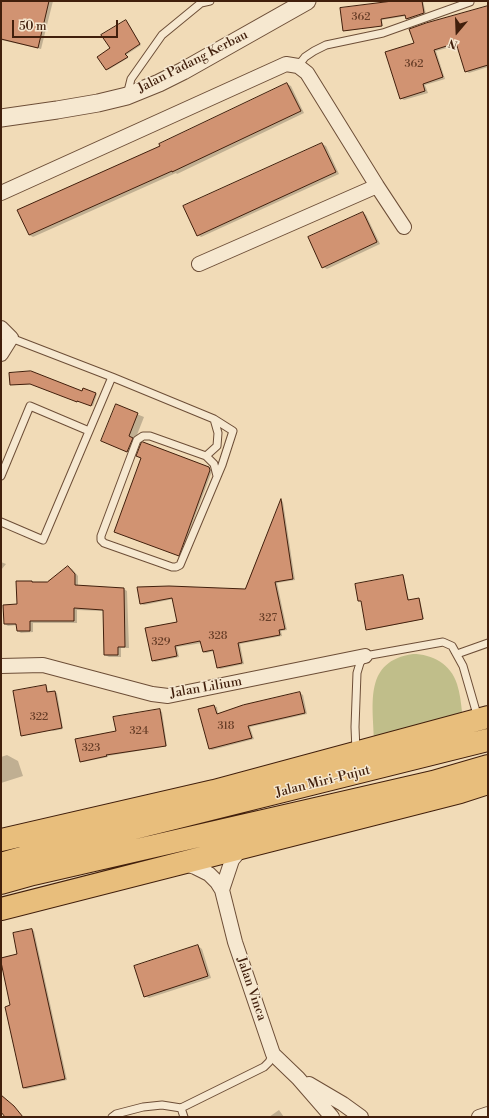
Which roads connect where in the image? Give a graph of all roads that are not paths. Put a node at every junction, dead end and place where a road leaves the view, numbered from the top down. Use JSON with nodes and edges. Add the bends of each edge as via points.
{"nodes":[{"id":1,"x":210,"y":1,"type":"edge"},
{"id":2,"x":307,"y":1,"type":"edge"},
{"id":3,"x":470,"y":2,"type":"dead end"},
{"id":4,"x":298,"y":66,"type":"junction"},
{"id":5,"x":127,"y":96,"type":"junction"},
{"id":6,"x":1,"y":118,"type":"edge"},
{"id":7,"x":377,"y":186,"type":"junction"},
{"id":8,"x":1,"y":193,"type":"edge"},
{"id":9,"x":404,"y":227,"type":"dead end"},
{"id":10,"x":198,"y":264,"type":"dead end"},
{"id":11,"x":6,"y":333,"type":"edge"},
{"id":12,"x":1,"y":354,"type":"edge"},
{"id":13,"x":112,"y":377,"type":"junction"},
{"id":14,"x":214,"y":419,"type":"junction"},
{"id":15,"x":89,"y":431,"type":"junction"},
{"id":16,"x":206,"y":456,"type":"junction"},
{"id":17,"x":1,"y":476,"type":"edge"},
{"id":18,"x":217,"y":476,"type":"junction"},
{"id":19,"x":1,"y":522,"type":"edge"},
{"id":20,"x":488,"y":643,"type":"edge"},
{"id":21,"x":457,"y":654,"type":"junction"},
{"id":22,"x":365,"y":656,"type":"junction"},
{"id":23,"x":1,"y":666,"type":"edge"},
{"id":24,"x":483,"y":719,"type":"edge"},
{"id":25,"x":488,"y":740,"type":"edge"},
{"id":26,"x":356,"y":753,"type":"junction"},
{"id":27,"x":488,"y":766,"type":"edge"},
{"id":28,"x":488,"y":783,"type":"edge"},
{"id":29,"x":1,"y":840,"type":"edge"},
{"id":30,"x":244,"y":846,"type":"junction"},
{"id":31,"x":182,"y":862,"type":"junction"},
{"id":32,"x":1,"y":864,"type":"edge"},
{"id":33,"x":1,"y":883,"type":"edge"},
{"id":34,"x":222,"y":890,"type":"junction"},
{"id":35,"x":1,"y":909,"type":"edge"},
{"id":36,"x":273,"y":1054,"type":"junction"},
{"id":37,"x":298,"y":1078,"type":"junction"},
{"id":38,"x":180,"y":1108,"type":"junction"},
{"id":39,"x":488,"y":1114,"type":"edge"},
{"id":40,"x":112,"y":1117,"type":"edge"},
{"id":41,"x":184,"y":1117,"type":"edge"},
{"id":42,"x":332,"y":1117,"type":"edge"},
{"id":43,"x":361,"y":1117,"type":"edge"},
{"id":44,"x":479,"y":1117,"type":"edge"}],
"edges":[{"from":1,"to":5,"type":"lane","via":[[201,4],[162,35],[131,78]]},
{"from":2,"to":5,"type":"street","name":"Jalan Padang Kerbau","via":[[183,71]]},
{"from":3,"to":4,"type":"lane","via":[[383,34],[326,45],[305,57]]},
{"from":4,"to":7,"type":"street","via":[[307,73]]},
{"from":4,"to":8,"type":"street","via":[[286,64]]},
{"from":5,"to":6,"type":"street","name":"Jalan Padang Kerbau"},
{"from":7,"to":9,"type":"street"},
{"from":7,"to":10,"type":"street"},
{"from":11,"to":12,"type":"street"},
{"from":11,"to":13,"type":"lane"},
{"from":13,"to":14,"type":"lane"},
{"from":13,"to":15,"type":"lane"},
{"from":14,"to":16,"type":"lane","via":[[218,432],[217,446]]},
{"from":14,"to":18,"type":"lane","via":[[233,431]]},
{"from":15,"to":17,"type":"lane","via":[[30,406]]},
{"from":15,"to":19,"type":"lane","via":[[43,540]]},
{"from":16,"to":18,"type":"lane","via":[[214,464]]},
{"from":16,"to":18,"type":"lane","via":[[150,436],[143,436],[137,440],[101,540],[172,568],[180,565]]},
{"from":20,"to":21,"type":"lane"},
{"from":21,"to":22,"type":"lane","via":[[452,646],[443,642]]},
{"from":21,"to":24,"type":"lane"},
{"from":22,"to":23,"type":"street","name":"Jalan Lilium","via":[[168,696],[43,665]]},
{"from":22,"to":26,"type":"lane","via":[[356,673]]},
{"from":24,"to":26,"type":"highway"},
{"from":25,"to":32,"type":"highway","name":"Jalan Miri-Pujut","via":[[70,844]]},
{"from":26,"to":29,"type":"highway","via":[[214,791]]},
{"from":27,"to":33,"type":"highway","name":"Jalan Miri-Pujut","via":[[433,782]]},
{"from":28,"to":30,"type":"highway"},
{"from":30,"to":31,"type":"highway"},
{"from":30,"to":34,"type":"street","via":[[232,860]]},
{"from":31,"to":34,"type":"street","via":[[209,874]]},
{"from":31,"to":35,"type":"highway"},
{"from":34,"to":36,"type":"street","name":"Jalan Vinca","via":[[235,942]]},
{"from":36,"to":37,"type":"street","name":"Jalan Vinca"},
{"from":36,"to":38,"type":"lane","via":[[264,1068]]},
{"from":37,"to":42,"type":"street"},
{"from":37,"to":43,"type":"street"},
{"from":38,"to":40,"type":"lane","via":[[162,1105],[143,1107]]},
{"from":38,"to":41,"type":"lane"},
{"from":39,"to":44,"type":"street"}]}
